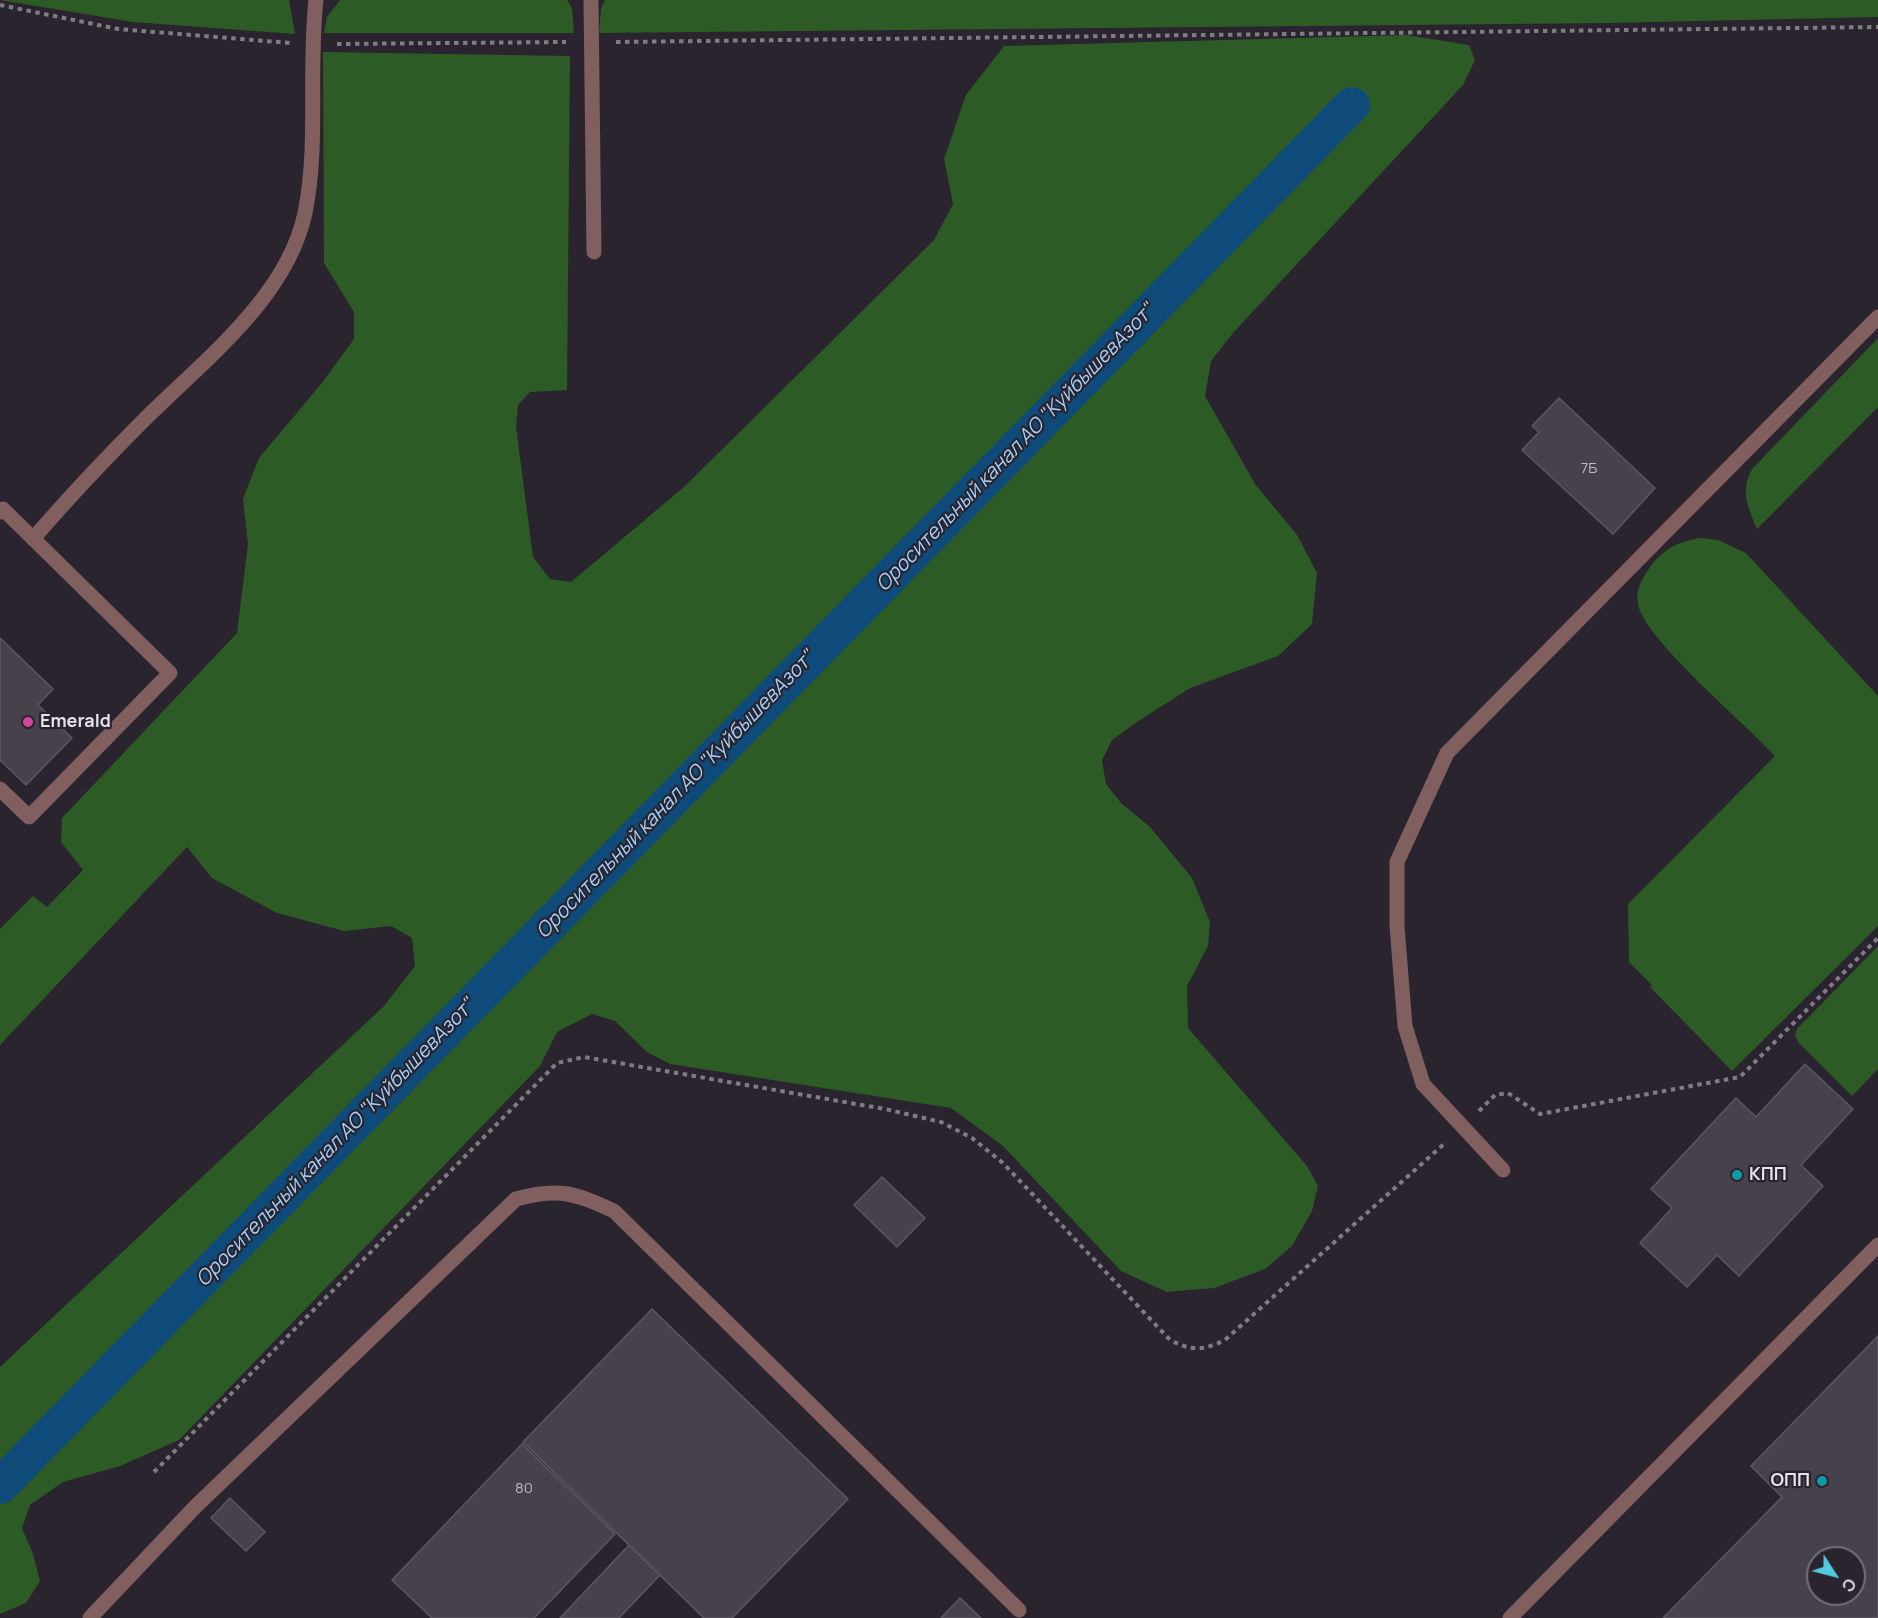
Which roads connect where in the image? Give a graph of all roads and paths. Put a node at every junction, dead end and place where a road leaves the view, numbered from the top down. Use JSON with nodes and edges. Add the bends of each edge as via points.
{"nodes":[{"id":1,"x":316,"y":0,"type":"edge"},
{"id":2,"x":591,"y":0,"type":"edge"},
{"id":3,"x":0,"y":5,"type":"edge"},
{"id":4,"x":1878,"y":27,"type":"edge"},
{"id":5,"x":591,"y":42,"type":"junction"},
{"id":6,"x":311,"y":45,"type":"junction"},
{"id":7,"x":594,"y":252,"type":"dead end"},
{"id":8,"x":1878,"y":317,"type":"edge"},
{"id":9,"x":0,"y":512,"type":"edge"},
{"id":10,"x":33,"y":539,"type":"junction"},
{"id":11,"x":0,"y":789,"type":"edge"},
{"id":12,"x":1878,"y":938,"type":"edge"},
{"id":13,"x":1463,"y":1127,"type":"junction"},
{"id":14,"x":1503,"y":1170,"type":"dead end"},
{"id":15,"x":1878,"y":1245,"type":"edge"},
{"id":16,"x":154,"y":1472,"type":"dead end"},
{"id":17,"x":1019,"y":1610,"type":"dead end"},
{"id":18,"x":90,"y":1618,"type":"edge"},
{"id":19,"x":1510,"y":1618,"type":"edge"}],
"edges":[{"from":1,"to":6,"type":"lane"},
{"from":2,"to":5,"type":"lane"},
{"from":3,"to":6,"type":"path","via":[[118,29]]},
{"from":4,"to":5,"type":"path"},
{"from":5,"to":6,"type":"path"},
{"from":5,"to":7,"type":"lane"},
{"from":6,"to":10,"type":"lane","via":[[312,164],[304,216],[289,259],[258,306],[88,475]]},
{"from":8,"to":13,"type":"lane","via":[[1447,753],[1397,862],[1397,926],[1405,1026],[1424,1084]]},
{"from":9,"to":10,"type":"lane","via":[[3,509]]},
{"from":10,"to":11,"type":"lane","via":[[170,673],[29,817]]},
{"from":12,"to":13,"type":"path","via":[[1740,1077],[1540,1114],[1508,1093],[1495,1095]]},
{"from":13,"to":14,"type":"lane"},
{"from":13,"to":16,"type":"path","via":[[1225,1340],[1210,1347],[1189,1349],[1170,1340],[1003,1163],[972,1138],[941,1122],[584,1057],[557,1063]]},
{"from":15,"to":19,"type":"lane"},
{"from":17,"to":18,"type":"lane","via":[[614,1211],[580,1196],[544,1191],[516,1199],[195,1507]]}]}
